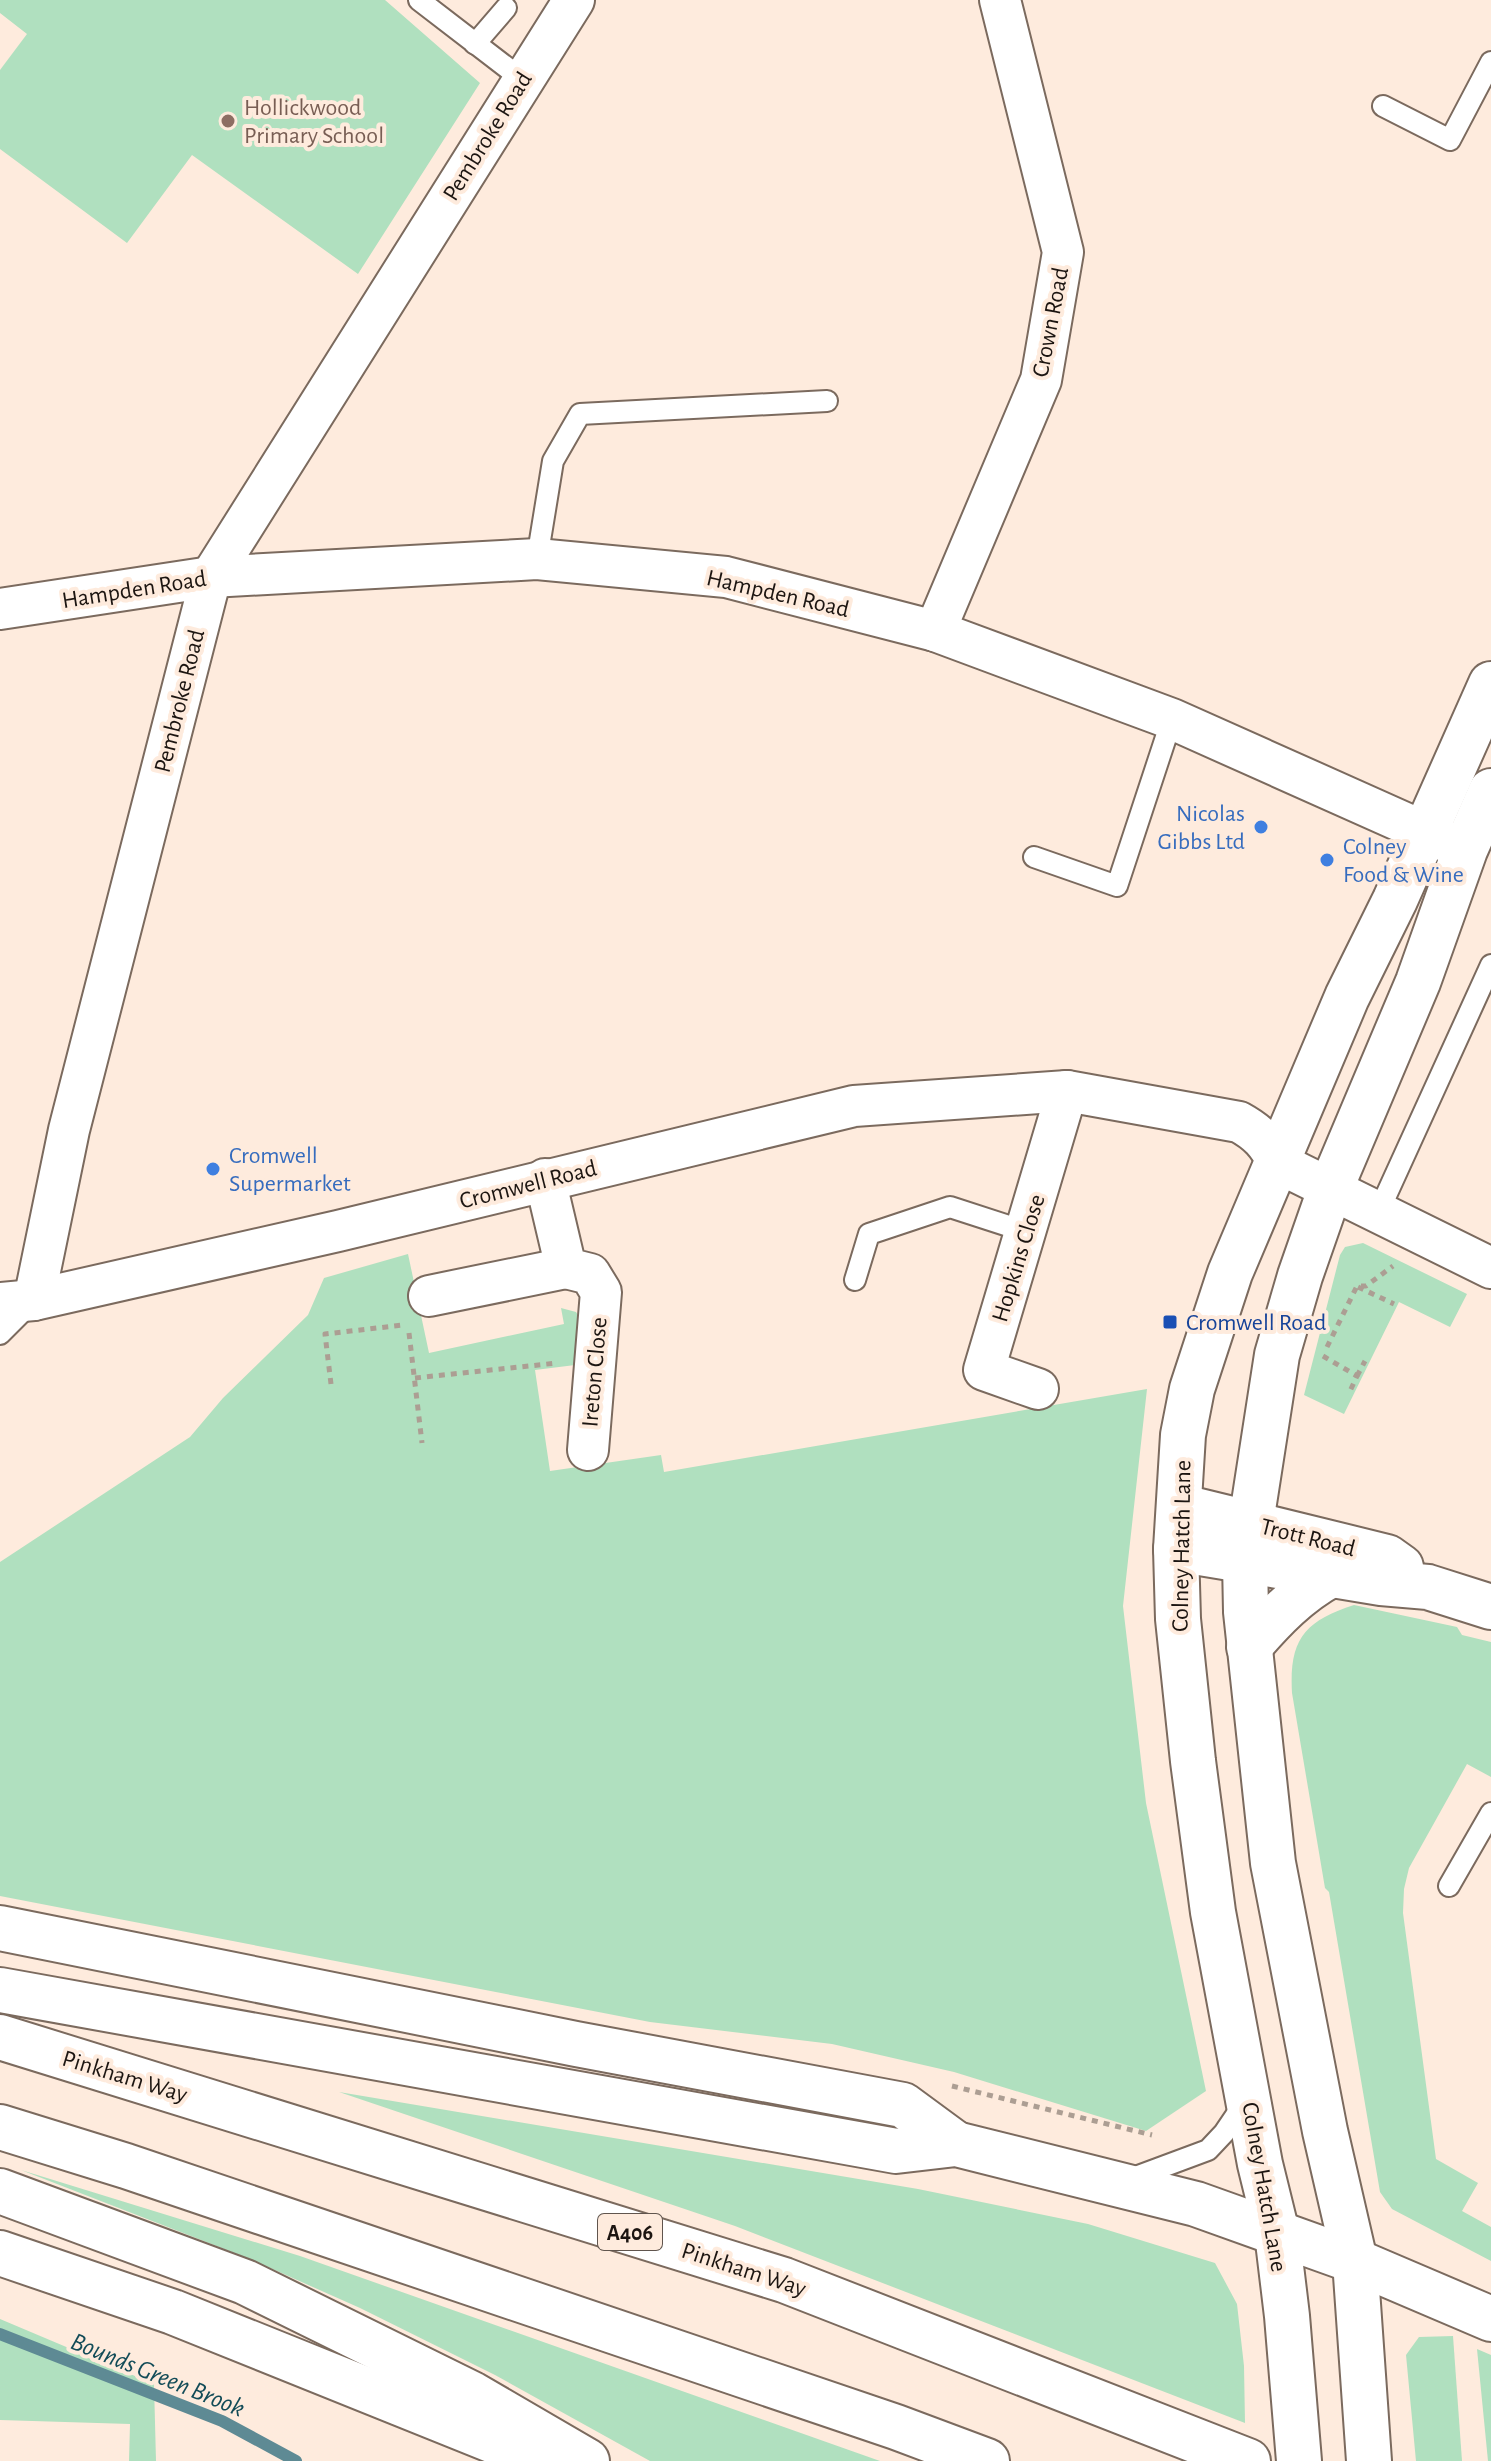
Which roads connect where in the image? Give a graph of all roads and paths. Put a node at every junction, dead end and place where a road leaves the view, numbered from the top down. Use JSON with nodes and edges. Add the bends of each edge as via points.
{"nodes":[{"id":1,"x":419,"y":0,"type":"edge"},
{"id":2,"x":574,"y":0,"type":"edge"},
{"id":3,"x":1000,"y":0,"type":"edge"},
{"id":4,"x":506,"y":8,"type":"dead end"},
{"id":5,"x":475,"y":44,"type":"junction"},
{"id":6,"x":1491,"y":62,"type":"edge"},
{"id":7,"x":523,"y":80,"type":"junction"},
{"id":8,"x":1383,"y":106,"type":"dead end"},
{"id":9,"x":827,"y":401,"type":"dead end"},
{"id":10,"x":537,"y":559,"type":"junction"},
{"id":11,"x":211,"y":577,"type":"junction"},
{"id":12,"x":0,"y":609,"type":"edge"},
{"id":13,"x":935,"y":631,"type":"junction"},
{"id":14,"x":1491,"y":684,"type":"edge"},
{"id":15,"x":1172,"y":719,"type":"junction"},
{"id":16,"x":1491,"y":791,"type":"edge"},
{"id":17,"x":1425,"y":831,"type":"junction"},
{"id":18,"x":1465,"y":850,"type":"junction"},
{"id":19,"x":1034,"y":857,"type":"dead end"},
{"id":20,"x":1491,"y":965,"type":"edge"},
{"id":21,"x":1067,"y":1091,"type":"junction"},
{"id":22,"x":1278,"y":1163,"type":"junction"},
{"id":23,"x":545,"y":1179,"type":"junction"},
{"id":24,"x":1330,"y":1190,"type":"junction"},
{"id":25,"x":1378,"y":1213,"type":"junction"},
{"id":26,"x":1027,"y":1232,"type":"junction"},
{"id":27,"x":1429,"y":1238,"type":"junction"},
{"id":28,"x":566,"y":1268,"type":"junction"},
{"id":29,"x":1491,"y":1268,"type":"edge"},
{"id":30,"x":855,"y":1280,"type":"dead end"},
{"id":31,"x":1357,"y":1286,"type":"junction"},
{"id":32,"x":429,"y":1296,"type":"dead end"},
{"id":33,"x":17,"y":1302,"type":"edge"},
{"id":34,"x":1394,"y":1304,"type":"dead end"},
{"id":35,"x":0,"y":1334,"type":"edge"},
{"id":36,"x":595,"y":1358,"type":"junction"},
{"id":37,"x":1365,"y":1361,"type":"dead end"},
{"id":38,"x":1357,"y":1376,"type":"junction"},
{"id":39,"x":415,"y":1378,"type":"junction"},
{"id":40,"x":331,"y":1384,"type":"dead end"},
{"id":41,"x":1038,"y":1389,"type":"dead end"},
{"id":42,"x":1350,"y":1391,"type":"dead end"},
{"id":43,"x":422,"y":1443,"type":"dead end"},
{"id":44,"x":588,"y":1450,"type":"dead end"},
{"id":45,"x":1179,"y":1506,"type":"junction"},
{"id":46,"x":1248,"y":1541,"type":"junction"},
{"id":47,"x":1176,"y":1549,"type":"junction"},
{"id":48,"x":1331,"y":1575,"type":"junction"},
{"id":49,"x":1428,"y":1587,"type":"junction"},
{"id":50,"x":1491,"y":1607,"type":"edge"},
{"id":51,"x":1249,"y":1647,"type":"junction"},
{"id":52,"x":1491,"y":1813,"type":"edge"},
{"id":53,"x":1449,"y":1886,"type":"dead end"},
{"id":54,"x":0,"y":1928,"type":"edge"},
{"id":55,"x":0,"y":1990,"type":"edge"},
{"id":56,"x":0,"y":2037,"type":"edge"},
{"id":57,"x":1249,"y":2097,"type":"junction"},
{"id":58,"x":0,"y":2127,"type":"edge"},
{"id":59,"x":956,"y":2144,"type":"junction"},
{"id":60,"x":1119,"y":2183,"type":"junction"},
{"id":61,"x":0,"y":2191,"type":"edge"},
{"id":62,"x":1277,"y":2233,"type":"junction"},
{"id":63,"x":0,"y":2253,"type":"edge"},
{"id":64,"x":1355,"y":2261,"type":"junction"},
{"id":65,"x":1491,"y":2319,"type":"edge"},
{"id":66,"x":543,"y":2461,"type":"edge"},
{"id":67,"x":587,"y":2461,"type":"edge"},
{"id":68,"x":987,"y":2461,"type":"edge"},
{"id":69,"x":1248,"y":2461,"type":"edge"},
{"id":70,"x":1299,"y":2461,"type":"edge"},
{"id":71,"x":1369,"y":2461,"type":"edge"}],
"edges":[{"from":1,"to":5,"type":"lane"},
{"from":2,"to":7,"type":"street","name":"Pembroke Road"},
{"from":3,"to":13,"type":"street","name":"Crown Road","via":[[1063,252],[1041,380]]},
{"from":4,"to":5,"type":"lane"},
{"from":5,"to":7,"type":"lane"},
{"from":6,"to":8,"type":"lane","via":[[1450,140]]},
{"from":7,"to":11,"type":"street","name":"Pembroke Road"},
{"from":9,"to":10,"type":"lane","via":[[580,414],[553,461]]},
{"from":10,"to":11,"type":"street","name":"Hampden Road"},
{"from":10,"to":13,"type":"street","name":"Hampden Road","via":[[726,577]]},
{"from":11,"to":12,"type":"street","name":"Hampden Road"},
{"from":11,"to":33,"type":"street","name":"Pembroke Road","via":[[69,1130]]},
{"from":13,"to":15,"type":"street","name":"Hampden Road"},
{"from":14,"to":17,"type":"main road","name":"Colney Hatch Lane"},
{"from":15,"to":17,"type":"street","name":"Hampden Road"},
{"from":15,"to":19,"type":"lane","via":[[1117,886]]},
{"from":16,"to":18,"type":"main road"},
{"from":17,"to":18,"type":"street","name":"Hampden Road"},
{"from":17,"to":22,"type":"main road","name":"Colney Hatch Lane","via":[[1347,997]]},
{"from":18,"to":24,"type":"main road","via":[[1418,982]]},
{"from":20,"to":25,"type":"lane"},
{"from":21,"to":22,"type":"street","name":"Cromwell Road","via":[[1239,1122],[1268,1142]]},
{"from":21,"to":23,"type":"street","name":"Cromwell Road","via":[[854,1106]]},
{"from":21,"to":26,"type":"street","name":"Hopkins Close"},
{"from":22,"to":24,"type":"street"},
{"from":22,"to":45,"type":"main road","name":"Colney Hatch Lane","via":[[1230,1273],[1192,1389]]},
{"from":23,"to":28,"type":"street"},
{"from":23,"to":33,"type":"street","name":"Cromwell Road"},
{"from":24,"to":25,"type":"street"},
{"from":24,"to":46,"type":"main road","via":[[1277,1355]]},
{"from":25,"to":27,"type":"street"},
{"from":26,"to":30,"type":"lane","via":[[950,1207],[869,1234]]},
{"from":26,"to":41,"type":"street","name":"Hopkins Close","via":[[984,1370]]},
{"from":27,"to":29,"type":"street"},
{"from":27,"to":31,"type":"path","via":[[1366,1286]]},
{"from":28,"to":32,"type":"street"},
{"from":28,"to":36,"type":"street","name":"Ireton Close","via":[[590,1274],[601,1292]]},
{"from":31,"to":34,"type":"path"},
{"from":31,"to":38,"type":"path","via":[[1322,1357]]},
{"from":33,"to":35,"type":"lane"},
{"from":36,"to":39,"type":"path"},
{"from":36,"to":44,"type":"street","name":"Ireton Close"},
{"from":37,"to":38,"type":"path"},
{"from":38,"to":42,"type":"path"},
{"from":39,"to":40,"type":"path","via":[[408,1324],[325,1334]]},
{"from":39,"to":43,"type":"path"},
{"from":45,"to":46,"type":"main road","name":"Trott Road"},
{"from":45,"to":47,"type":"main road","name":"Colney Hatch Lane"},
{"from":46,"to":47,"type":"main road","name":"Trott Road"},
{"from":46,"to":48,"type":"main road","name":"Trott Road"},
{"from":46,"to":49,"type":"main road","name":"Trott Road","via":[[1387,1557]]},
{"from":46,"to":51,"type":"main road"},
{"from":47,"to":57,"type":"main road","name":"Colney Hatch Lane","via":[[1178,1619],[1213,1912]]},
{"from":48,"to":49,"type":"main road","name":"Trott Road"},
{"from":48,"to":51,"type":"main road","via":[[1280,1612]]},
{"from":49,"to":50,"type":"main road","name":"Trott Road"},
{"from":51,"to":64,"type":"main road","via":[[1273,1863]]},
{"from":52,"to":53,"type":"lane"},
{"from":54,"to":59,"type":"main road","via":[[903,2105]]},
{"from":55,"to":59,"type":"main road","via":[[896,2151]]},
{"from":56,"to":69,"type":"main road","name":"Pinkham Way","number":"A406","via":[[784,2280]]},
{"from":57,"to":60,"type":"lane","via":[[1208,2150]]},
{"from":57,"to":62,"type":"main road","name":"Colney Hatch Lane"},
{"from":58,"to":68,"type":"main road"},
{"from":59,"to":60,"type":"main road"},
{"from":60,"to":62,"type":"main road"},
{"from":61,"to":67,"type":"main road","via":[[245,2282],[472,2394]]},
{"from":62,"to":64,"type":"main road"},
{"from":62,"to":70,"type":"main road","name":"Colney Hatch Lane"},
{"from":63,"to":66,"type":"main road","via":[[173,2312]]},
{"from":64,"to":65,"type":"main road"},
{"from":64,"to":71,"type":"main road"}]}
